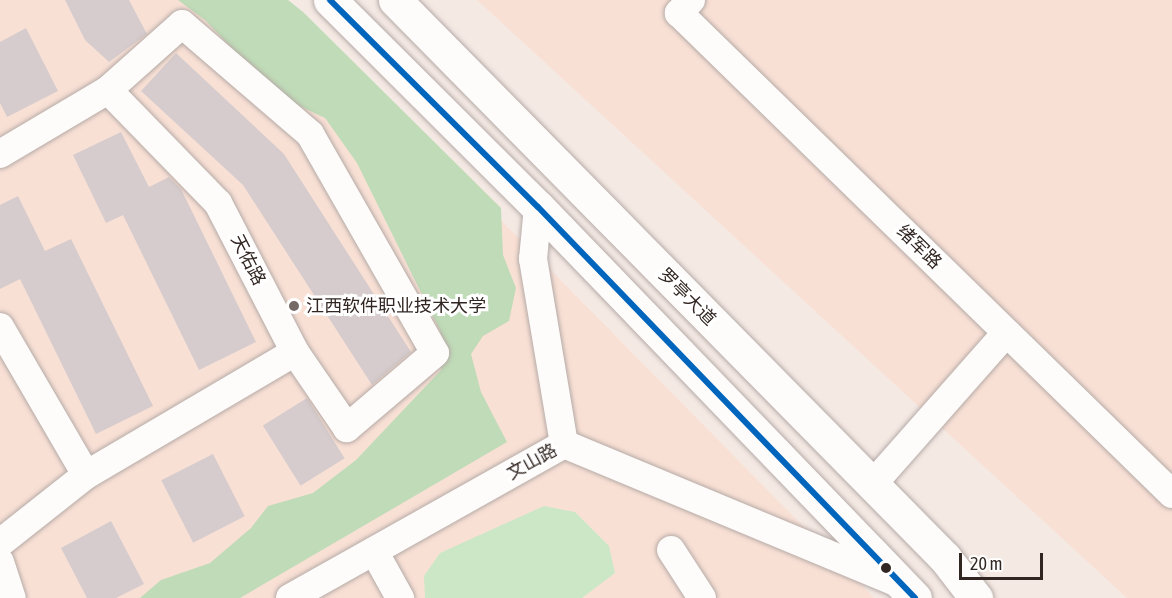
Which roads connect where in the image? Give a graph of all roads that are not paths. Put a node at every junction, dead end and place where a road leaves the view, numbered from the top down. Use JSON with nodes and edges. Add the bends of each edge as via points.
{"nodes":[{"id":1,"x":330,"y":0,"type":"edge"},
{"id":2,"x":394,"y":0,"type":"edge"},
{"id":3,"x":691,"y":0,"type":"edge"},
{"id":4,"x":108,"y":90,"type":"junction"},
{"id":5,"x":0,"y":154,"type":"edge"},
{"id":6,"x":538,"y":207,"type":"junction"},
{"id":7,"x":0,"y":327,"type":"edge"},
{"id":8,"x":1006,"y":333,"type":"junction"},
{"id":9,"x":295,"y":352,"type":"junction"},
{"id":10,"x":564,"y":444,"type":"junction"},
{"id":11,"x":86,"y":475,"type":"junction"},
{"id":12,"x":872,"y":485,"type":"junction"},
{"id":13,"x":1172,"y":494,"type":"edge"},
{"id":14,"x":0,"y":543,"type":"edge"},
{"id":15,"x":671,"y":550,"type":"dead end"},
{"id":16,"x":374,"y":551,"type":"junction"},
{"id":17,"x":0,"y":562,"type":"edge"},
{"id":18,"x":911,"y":592,"type":"edge"},
{"id":19,"x":12,"y":598,"type":"edge"},
{"id":20,"x":290,"y":598,"type":"edge"},
{"id":21,"x":400,"y":598,"type":"edge"},
{"id":22,"x":702,"y":598,"type":"edge"},
{"id":23,"x":976,"y":598,"type":"edge"}],
"edges":[{"from":1,"to":6,"type":"highway"},
{"from":2,"to":12,"type":"highway","name":"罗亭大道"},
{"from":3,"to":8,"type":"street","name":"绪军路","via":[[679,13]]},
{"from":4,"to":5,"type":"street"},
{"from":4,"to":9,"type":"street","name":"天佑路","via":[[218,203]]},
{"from":4,"to":9,"type":"street","name":"天佑路","via":[[182,24],[310,134],[435,353],[347,428]]},
{"from":6,"to":10,"type":"street","name":"文山路","via":[[533,259]]},
{"from":6,"to":18,"type":"highway"},
{"from":7,"to":11,"type":"street"},
{"from":8,"to":12,"type":"street"},
{"from":8,"to":13,"type":"street","name":"绪军路"},
{"from":9,"to":11,"type":"street"},
{"from":10,"to":16,"type":"street","name":"文山路"},
{"from":10,"to":18,"type":"street"},
{"from":11,"to":14,"type":"street"},
{"from":12,"to":23,"type":"highway","name":"罗亭大道","via":[[945,558]]},
{"from":15,"to":22,"type":"street"},
{"from":16,"to":20,"type":"street","name":"文山路"},
{"from":16,"to":21,"type":"street"},
{"from":17,"to":19,"type":"street"}]}
